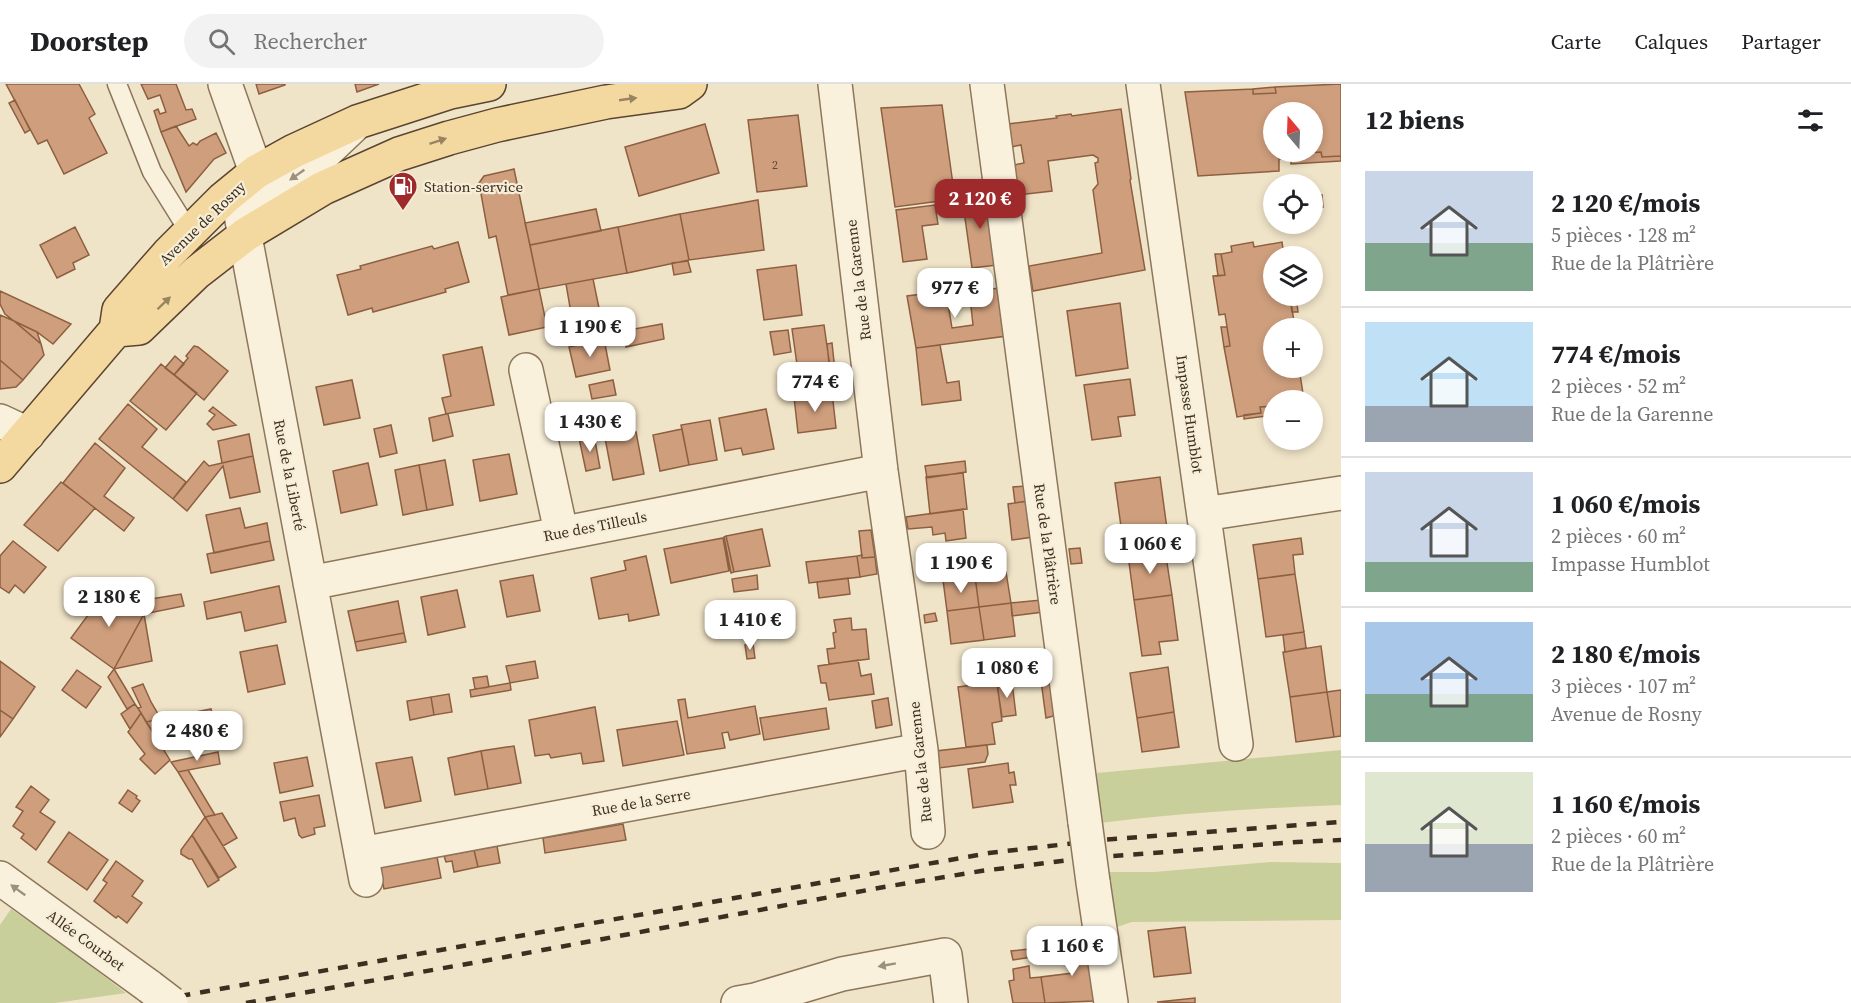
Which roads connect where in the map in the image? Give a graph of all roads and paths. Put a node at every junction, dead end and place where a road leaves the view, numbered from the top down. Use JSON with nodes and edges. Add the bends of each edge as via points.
{"nodes":[{"id":1,"x":117,"y":84,"type":"edge"},
{"id":2,"x":225,"y":84,"type":"edge"},
{"id":3,"x":489,"y":84,"type":"edge"},
{"id":4,"x":690,"y":84,"type":"edge"},
{"id":5,"x":835,"y":84,"type":"edge"},
{"id":6,"x":987,"y":84,"type":"edge"},
{"id":7,"x":1143,"y":84,"type":"edge"},
{"id":8,"x":449,"y":88,"type":"edge"},
{"id":9,"x":357,"y":123,"type":"junction"},
{"id":10,"x":256,"y":172,"type":"junction"},
{"id":11,"x":323,"y":188,"type":"junction"},
{"id":12,"x":190,"y":233,"type":"junction"},
{"id":13,"x":245,"y":235,"type":"junction"},
{"id":14,"x":116,"y":330,"type":"junction"},
{"id":15,"x":526,"y":370,"type":"dead end"},
{"id":16,"x":14,"y":428,"type":"edge"},
{"id":17,"x":0,"y":466,"type":"edge"},
{"id":18,"x":880,"y":471,"type":"junction"},
{"id":19,"x":1341,"y":493,"type":"edge"},
{"id":20,"x":1204,"y":514,"type":"junction"},
{"id":21,"x":561,"y":532,"type":"junction"},
{"id":22,"x":310,"y":583,"type":"junction"},
{"id":23,"x":1236,"y":744,"type":"dead end"},
{"id":24,"x":921,"y":750,"type":"junction"},
{"id":25,"x":928,"y":832,"type":"dead end"},
{"id":26,"x":363,"y":867,"type":"joint"},
{"id":27,"x":0,"y":878,"type":"edge"},
{"id":28,"x":160,"y":995,"type":"edge"},
{"id":29,"x":738,"y":1003,"type":"edge"},
{"id":30,"x":951,"y":1003,"type":"edge"},
{"id":31,"x":1111,"y":1003,"type":"edge"}],
"edges":[{"from":1,"to":12,"type":"lane","via":[[152,172]]},
{"from":2,"to":10,"type":"street"},
{"from":3,"to":8,"type":"main road","name":"Avenue de Rosny"},
{"from":11,"to":4,"type":"main road","one_way":true,"via":[[399,154],[497,124],[679,92]]},
{"from":5,"to":18,"type":"street","name":"Rue de la Garenne"},
{"from":6,"to":31,"type":"street","name":"Rue de la Plâtrière","bridge":true},
{"from":7,"to":20,"type":"street","name":"Impasse Humblot"},
{"from":8,"to":9,"type":"main road","name":"Avenue de Rosny"},
{"from":8,"to":11,"type":"main road","via":[[446,116],[354,152]]},
{"from":9,"to":10,"type":"main road","name":"Avenue de Rosny"},
{"from":9,"to":13,"type":"street","name":"Rue de la Liberté","one_way":true,"via":[[313,164],[242,215]]},
{"from":10,"to":12,"type":"main road","name":"Avenue de Rosny"},
{"from":11,"to":13,"type":"main road"},
{"from":12,"to":14,"type":"main road","name":"Avenue de Rosny","via":[[118,310]]},
{"from":14,"to":13,"type":"main road","one_way":true,"via":[[139,328],[196,273]]},
{"from":13,"to":22,"type":"street","name":"Rue de la Liberté"},
{"from":14,"to":16,"type":"main road","name":"Avenue de Rosny"},
{"from":15,"to":21,"type":"street"},
{"from":16,"to":17,"type":"main road","name":"Avenue de Rosny"},
{"from":18,"to":21,"type":"street","name":"Rue des Tilleuls"},
{"from":18,"to":24,"type":"street","name":"Rue de la Garenne"},
{"from":19,"to":20,"type":"street"},
{"from":20,"to":23,"type":"street","name":"Impasse Humblot"},
{"from":21,"to":22,"type":"street","name":"Rue des Tilleuls"},
{"from":22,"to":26,"type":"street","name":"Rue de la Liberté"},
{"from":24,"to":25,"type":"street","name":"Rue de la Garenne"},
{"from":24,"to":26,"type":"street","name":"Rue de la Serre"},
{"from":28,"to":27,"type":"street","name":"Allée Courbet","one_way":true},
{"from":30,"to":29,"type":"street","one_way":true,"via":[[945,955],[842,974]]}]}
